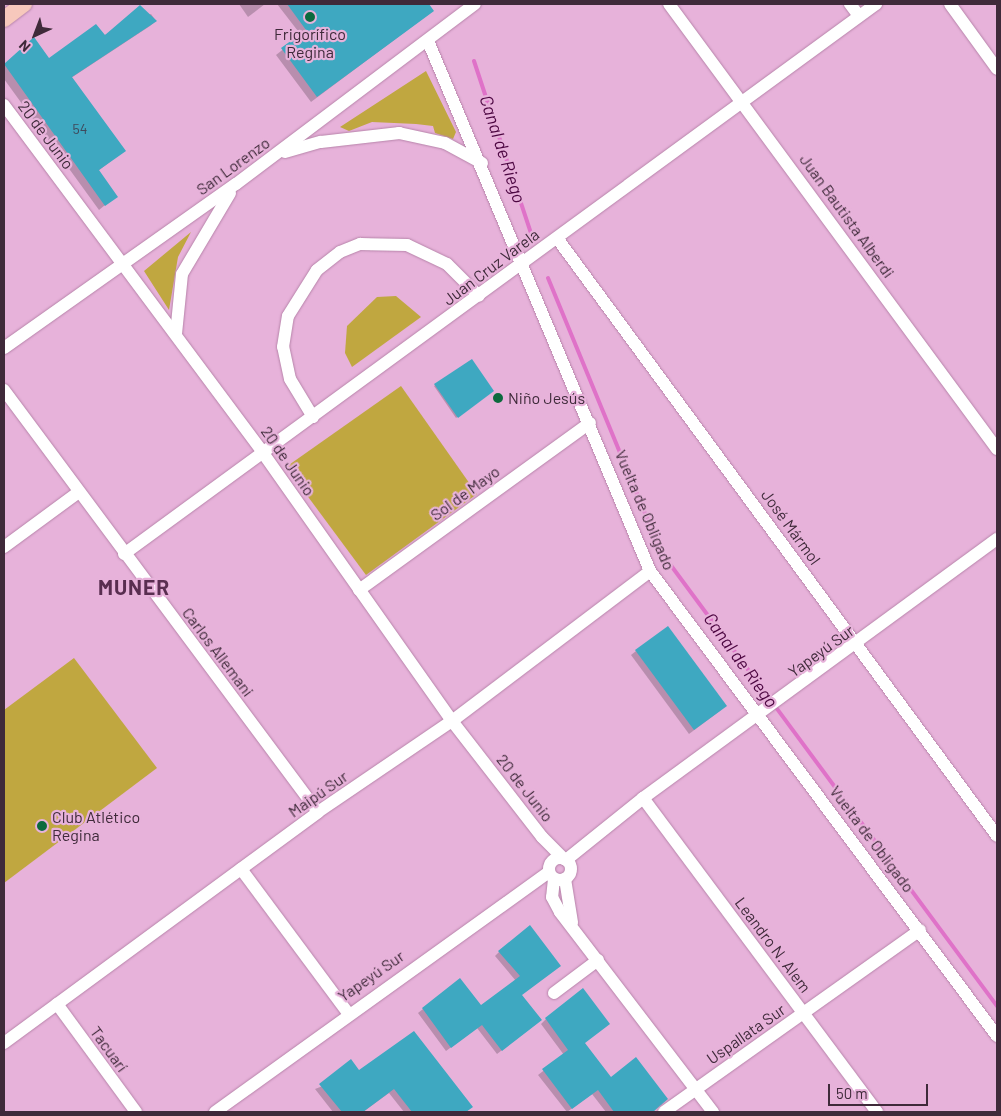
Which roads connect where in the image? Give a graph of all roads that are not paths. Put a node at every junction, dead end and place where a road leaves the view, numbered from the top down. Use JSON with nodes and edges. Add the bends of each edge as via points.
{"nodes":[{"id":1,"x":24,"y":4,"type":"edge"},
{"id":2,"x":475,"y":4,"type":"edge"},
{"id":3,"x":669,"y":4,"type":"edge"},
{"id":4,"x":850,"y":4,"type":"edge"},
{"id":5,"x":876,"y":4,"type":"edge"},
{"id":6,"x":950,"y":4,"type":"edge"},
{"id":7,"x":859,"y":16,"type":"junction"},
{"id":8,"x":4,"y":19,"type":"edge"},
{"id":9,"x":428,"y":40,"type":"junction"},
{"id":10,"x":997,"y":68,"type":"edge"},
{"id":11,"x":744,"y":103,"type":"junction"},
{"id":12,"x":4,"y":105,"type":"edge"},
{"id":13,"x":277,"y":154,"type":"junction"},
{"id":14,"x":482,"y":163,"type":"junction"},
{"id":15,"x":236,"y":184,"type":"junction"},
{"id":16,"x":557,"y":238,"type":"junction"},
{"id":17,"x":523,"y":263,"type":"junction"},
{"id":18,"x":124,"y":265,"type":"junction"},
{"id":19,"x":479,"y":296,"type":"junction"},
{"id":20,"x":176,"y":334,"type":"junction"},
{"id":21,"x":4,"y":348,"type":"edge"},
{"id":22,"x":4,"y":390,"type":"edge"},
{"id":23,"x":313,"y":417,"type":"junction"},
{"id":24,"x":590,"y":423,"type":"junction"},
{"id":25,"x":997,"y":448,"type":"edge"},
{"id":26,"x":263,"y":453,"type":"junction"},
{"id":27,"x":79,"y":492,"type":"junction"},
{"id":28,"x":997,"y":539,"type":"edge"},
{"id":29,"x":4,"y":547,"type":"edge"},
{"id":30,"x":124,"y":554,"type":"junction"},
{"id":31,"x":650,"y":571,"type":"junction"},
{"id":32,"x":359,"y":590,"type":"junction"},
{"id":33,"x":858,"y":644,"type":"junction"},
{"id":34,"x":764,"y":712,"type":"junction"},
{"id":35,"x":452,"y":721,"type":"junction"},
{"id":36,"x":643,"y":798,"type":"junction"},
{"id":37,"x":318,"y":812,"type":"junction"},
{"id":38,"x":997,"y":836,"type":"edge"},
{"id":39,"x":542,"y":837,"type":"junction"},
{"id":40,"x":565,"y":859,"type":"junction"},
{"id":41,"x":241,"y":869,"type":"junction"},
{"id":42,"x":555,"y":874,"type":"junction"},
{"id":43,"x":920,"y":930,"type":"junction"},
{"id":44,"x":598,"y":960,"type":"junction"},
{"id":45,"x":554,"y":993,"type":"dead end"},
{"id":46,"x":57,"y":1004,"type":"junction"},
{"id":47,"x":348,"y":1013,"type":"junction"},
{"id":48,"x":804,"y":1014,"type":"junction"},
{"id":49,"x":997,"y":1036,"type":"edge"},
{"id":50,"x":4,"y":1043,"type":"edge"},
{"id":51,"x":696,"y":1090,"type":"junction"},
{"id":52,"x":136,"y":1112,"type":"edge"},
{"id":53,"x":215,"y":1112,"type":"edge"},
{"id":54,"x":664,"y":1112,"type":"edge"},
{"id":55,"x":713,"y":1112,"type":"edge"},
{"id":56,"x":877,"y":1112,"type":"edge"}],
"edges":[{"from":1,"to":8,"type":"main road"},
{"from":2,"to":9,"type":"street","name":"San Lorenzo"},
{"from":3,"to":11,"type":"street","name":"Juan Bautista Alberdi"},
{"from":4,"to":7,"type":"street"},
{"from":5,"to":7,"type":"street","name":"Juan Cruz Varela"},
{"from":6,"to":10,"type":"street"},
{"from":7,"to":11,"type":"street","name":"Juan Cruz Varela"},
{"from":9,"to":13,"type":"street","name":"San Lorenzo"},
{"from":9,"to":14,"type":"street","name":"Vuelta de Obligado"},
{"from":11,"to":16,"type":"street","name":"Juan Cruz Varela"},
{"from":11,"to":25,"type":"street","name":"Juan Bautista Alberdi"},
{"from":12,"to":18,"type":"street","name":"20 de Junio"},
{"from":13,"to":14,"type":"street","via":[[321,142],[399,133],[445,143]]},
{"from":13,"to":15,"type":"street","name":"San Lorenzo"},
{"from":14,"to":17,"type":"street","name":"Vuelta de Obligado"},
{"from":15,"to":18,"type":"street","name":"San Lorenzo"},
{"from":15,"to":20,"type":"street","via":[[182,274]]},
{"from":16,"to":17,"type":"street","name":"Juan Cruz Varela"},
{"from":16,"to":33,"type":"street","name":"José Mármol"},
{"from":17,"to":19,"type":"street","name":"Juan Cruz Varela"},
{"from":17,"to":24,"type":"street","name":"Vuelta de Obligado"},
{"from":18,"to":20,"type":"street","name":"20 de Junio"},
{"from":18,"to":21,"type":"street","name":"San Lorenzo"},
{"from":19,"to":23,"type":"street","name":"Juan Cruz Varela"},
{"from":19,"to":23,"type":"street","via":[[447,264],[407,245],[360,244],[340,252],[317,270],[288,316],[283,347],[290,379]]},
{"from":20,"to":26,"type":"street","name":"20 de Junio"},
{"from":22,"to":27,"type":"street","name":"Carlos Allemani"},
{"from":23,"to":26,"type":"street","name":"Juan Cruz Varela"},
{"from":24,"to":31,"type":"street","name":"Vuelta de Obligado"},
{"from":24,"to":32,"type":"street","name":"Sol de Mayo"},
{"from":26,"to":30,"type":"street","name":"Juan Cruz Varela"},
{"from":26,"to":32,"type":"street","name":"20 de Junio"},
{"from":27,"to":29,"type":"street"},
{"from":27,"to":30,"type":"street","name":"Carlos Allemani"},
{"from":28,"to":33,"type":"street","name":"Yapeyú Sur"},
{"from":30,"to":37,"type":"street","name":"Carlos Allemani"},
{"from":31,"to":34,"type":"street","name":"Vuelta de Obligado"},
{"from":31,"to":35,"type":"street","name":"Maipú Sur"},
{"from":32,"to":35,"type":"street","name":"20 de Junio"},
{"from":33,"to":34,"type":"street","name":"Yapeyú Sur"},
{"from":33,"to":38,"type":"street","name":"José Mármol"},
{"from":34,"to":36,"type":"street","name":"Yapeyú Sur"},
{"from":34,"to":43,"type":"street","name":"Vuelta de Obligado"},
{"from":35,"to":37,"type":"street","name":"Maipú Sur"},
{"from":35,"to":39,"type":"street","name":"20 de Junio"},
{"from":36,"to":40,"type":"street","name":"Yapeyú Sur"},
{"from":36,"to":48,"type":"street","name":"Leandro N. Alem"},
{"from":37,"to":41,"type":"street","name":"Maipú Sur"},
{"from":39,"to":40,"type":"street","name":"20 de Junio"},
{"from":39,"to":42,"type":"street","name":"20 de Junio"},
{"from":40,"to":42,"type":"street","name":"Yapeyú Sur"},
{"from":40,"to":42,"type":"street","via":[[572,870]]},
{"from":41,"to":46,"type":"street","name":"Maipú Sur"},
{"from":41,"to":47,"type":"street"},
{"from":42,"to":44,"type":"street","name":"20 de Junio","via":[[556,905]]},
{"from":42,"to":47,"type":"street","name":"Yapeyú Sur"},
{"from":43,"to":48,"type":"street","name":"Uspallata Sur"},
{"from":43,"to":49,"type":"street","name":"Vuelta de Obligado"},
{"from":44,"to":45,"type":"street"},
{"from":44,"to":51,"type":"street","name":"20 de Junio"},
{"from":46,"to":50,"type":"street","name":"Maipú Sur"},
{"from":46,"to":52,"type":"street","name":"Tacuarí"},
{"from":47,"to":53,"type":"street","name":"Yapeyú Sur"},
{"from":48,"to":51,"type":"street","name":"Uspallata Sur"},
{"from":48,"to":56,"type":"street","name":"Leandro N. Alem"},
{"from":51,"to":54,"type":"street","name":"Uspallata Sur"},
{"from":51,"to":55,"type":"street","name":"20 de Junio"}]}
